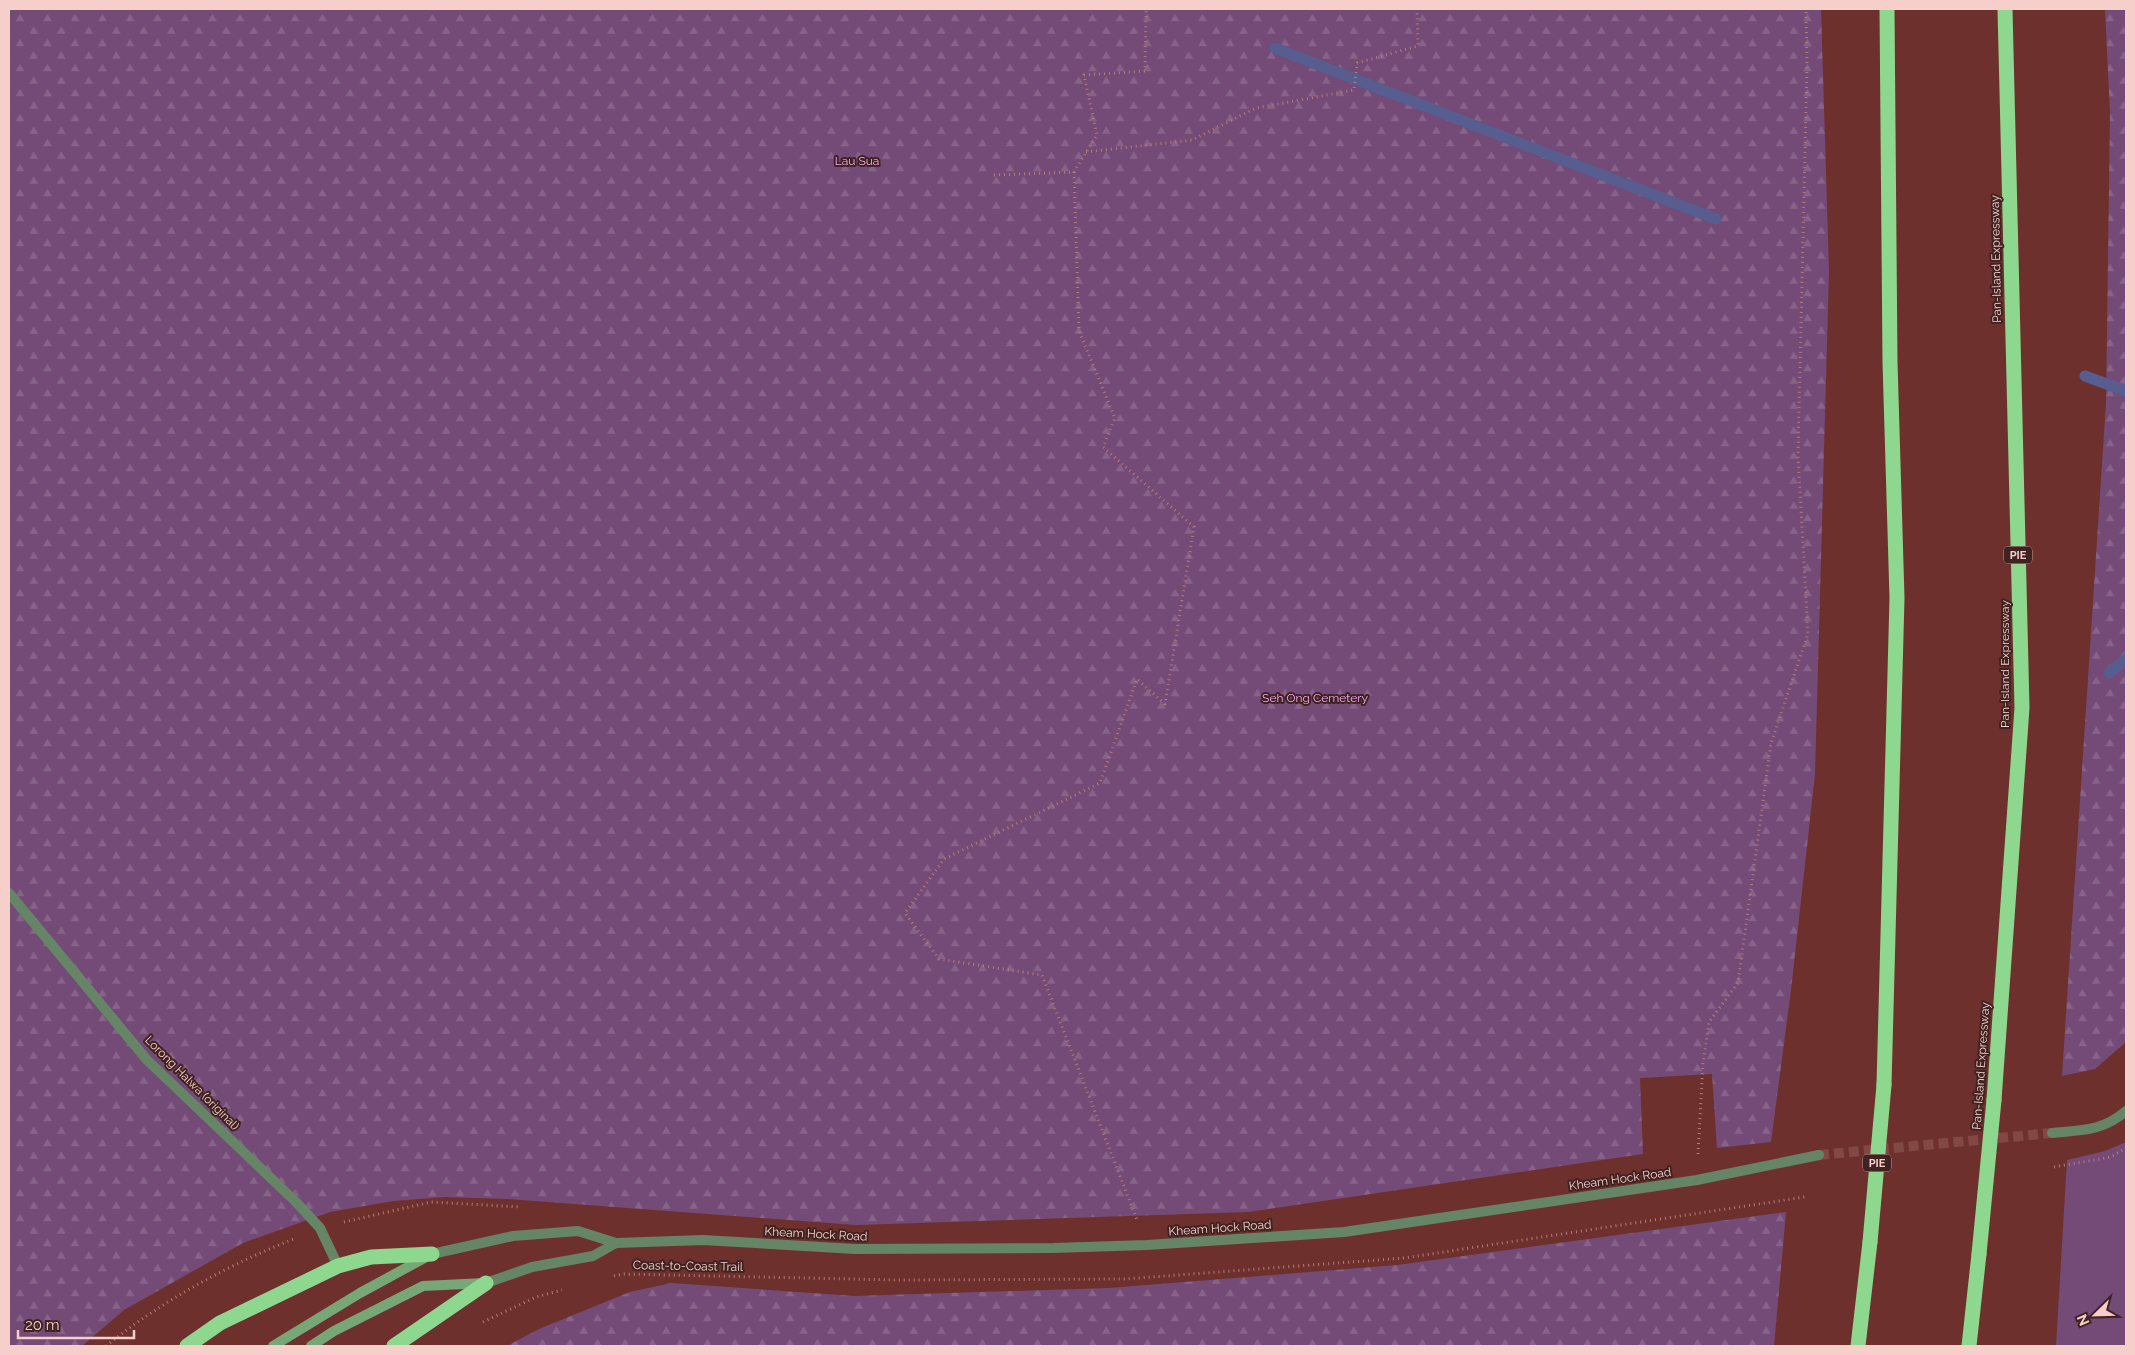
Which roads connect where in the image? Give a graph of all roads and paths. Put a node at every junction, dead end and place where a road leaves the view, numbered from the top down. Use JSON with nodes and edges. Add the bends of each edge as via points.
{"nodes":[{"id":1,"x":1146,"y":9,"type":"edge"},
{"id":2,"x":1417,"y":9,"type":"edge"},
{"id":3,"x":1806,"y":9,"type":"edge"},
{"id":4,"x":1887,"y":9,"type":"edge"},
{"id":5,"x":2005,"y":9,"type":"edge"},
{"id":6,"x":1086,"y":152,"type":"junction"},
{"id":7,"x":1074,"y":172,"type":"junction"},
{"id":8,"x":994,"y":175,"type":"dead end"},
{"id":9,"x":9,"y":893,"type":"edge"},
{"id":10,"x":2126,"y":1110,"type":"edge"},
{"id":11,"x":2052,"y":1133,"type":"tunnel mouth"},
{"id":12,"x":2126,"y":1148,"type":"edge"},
{"id":13,"x":1819,"y":1155,"type":"tunnel mouth"},
{"id":14,"x":2054,"y":1167,"type":"dead end"},
{"id":15,"x":1697,"y":1180,"type":"junction"},
{"id":16,"x":616,"y":1244,"type":"junction"},
{"id":17,"x":1147,"y":1245,"type":"junction"},
{"id":18,"x":432,"y":1254,"type":"junction"},
{"id":19,"x":338,"y":1266,"type":"junction"},
{"id":20,"x":613,"y":1276,"type":"dead end"},
{"id":21,"x":854,"y":1279,"type":"dead end"},
{"id":22,"x":486,"y":1283,"type":"junction"},
{"id":23,"x":565,"y":1289,"type":"dead end"},
{"id":24,"x":475,"y":1326,"type":"dead end"},
{"id":25,"x":187,"y":1346,"type":"edge"},
{"id":26,"x":273,"y":1346,"type":"edge"},
{"id":27,"x":311,"y":1346,"type":"edge"},
{"id":28,"x":394,"y":1346,"type":"edge"},
{"id":29,"x":1858,"y":1346,"type":"edge"},
{"id":30,"x":1969,"y":1346,"type":"edge"}],
"edges":[{"from":1,"to":6,"type":"path","via":[[1145,70],[1084,75],[1097,135]]},
{"from":2,"to":6,"type":"path","via":[[1418,46],[1358,63],[1354,90],[1256,108],[1192,140]]},
{"from":3,"to":15,"type":"path","via":[[1798,455],[1808,634],[1772,743],[1738,983],[1709,1022],[1703,1063]]},
{"from":4,"to":29,"type":"highway","number":"PIE","bridge":true,"via":[[1890,362],[1897,598],[1884,1085]]},
{"from":5,"to":30,"type":"highway","name":"Pan-Island Expressway","number":"PIE","bridge":true,"via":[[2022,708],[1994,1100]]},
{"from":6,"to":7,"type":"path"},
{"from":7,"to":8,"type":"path"},
{"from":7,"to":17,"type":"path","via":[[1078,331],[1115,418],[1103,447],[1194,527],[1165,704],[1137,679],[1100,783],[944,859],[905,913],[939,959],[1042,976]]},
{"from":9,"to":19,"type":"street","name":"Lorong Halwa (original)","via":[[147,1060],[320,1228]]},
{"from":10,"to":11,"type":"street","via":[[2116,1120],[2096,1128]]},
{"from":12,"to":14,"type":"path","via":[[2111,1157]]},
{"from":13,"to":15,"type":"street","name":"Kheam Hock Road"},
{"from":15,"to":17,"type":"street","name":"Kheam Hock Road","via":[[1344,1232]]},
{"from":16,"to":17,"type":"street","name":"Kheam Hock Road","via":[[703,1240],[854,1249]]},
{"from":16,"to":18,"type":"street","name":"Kheam Hock Road","via":[[578,1231],[513,1236]]},
{"from":16,"to":22,"type":"street","name":"Kheam Hock Road","via":[[593,1256],[532,1267]]},
{"from":18,"to":19,"type":"highway","via":[[371,1258]]},
{"from":18,"to":26,"type":"street"},
{"from":19,"to":25,"type":"highway","via":[[220,1323]]},
{"from":20,"to":21,"type":"path","name":"Coast-to-Coast Trail"},
{"from":22,"to":27,"type":"street","via":[[423,1286]]},
{"from":22,"to":28,"type":"highway"},
{"from":23,"to":24,"type":"path","via":[[536,1297]]}]}
